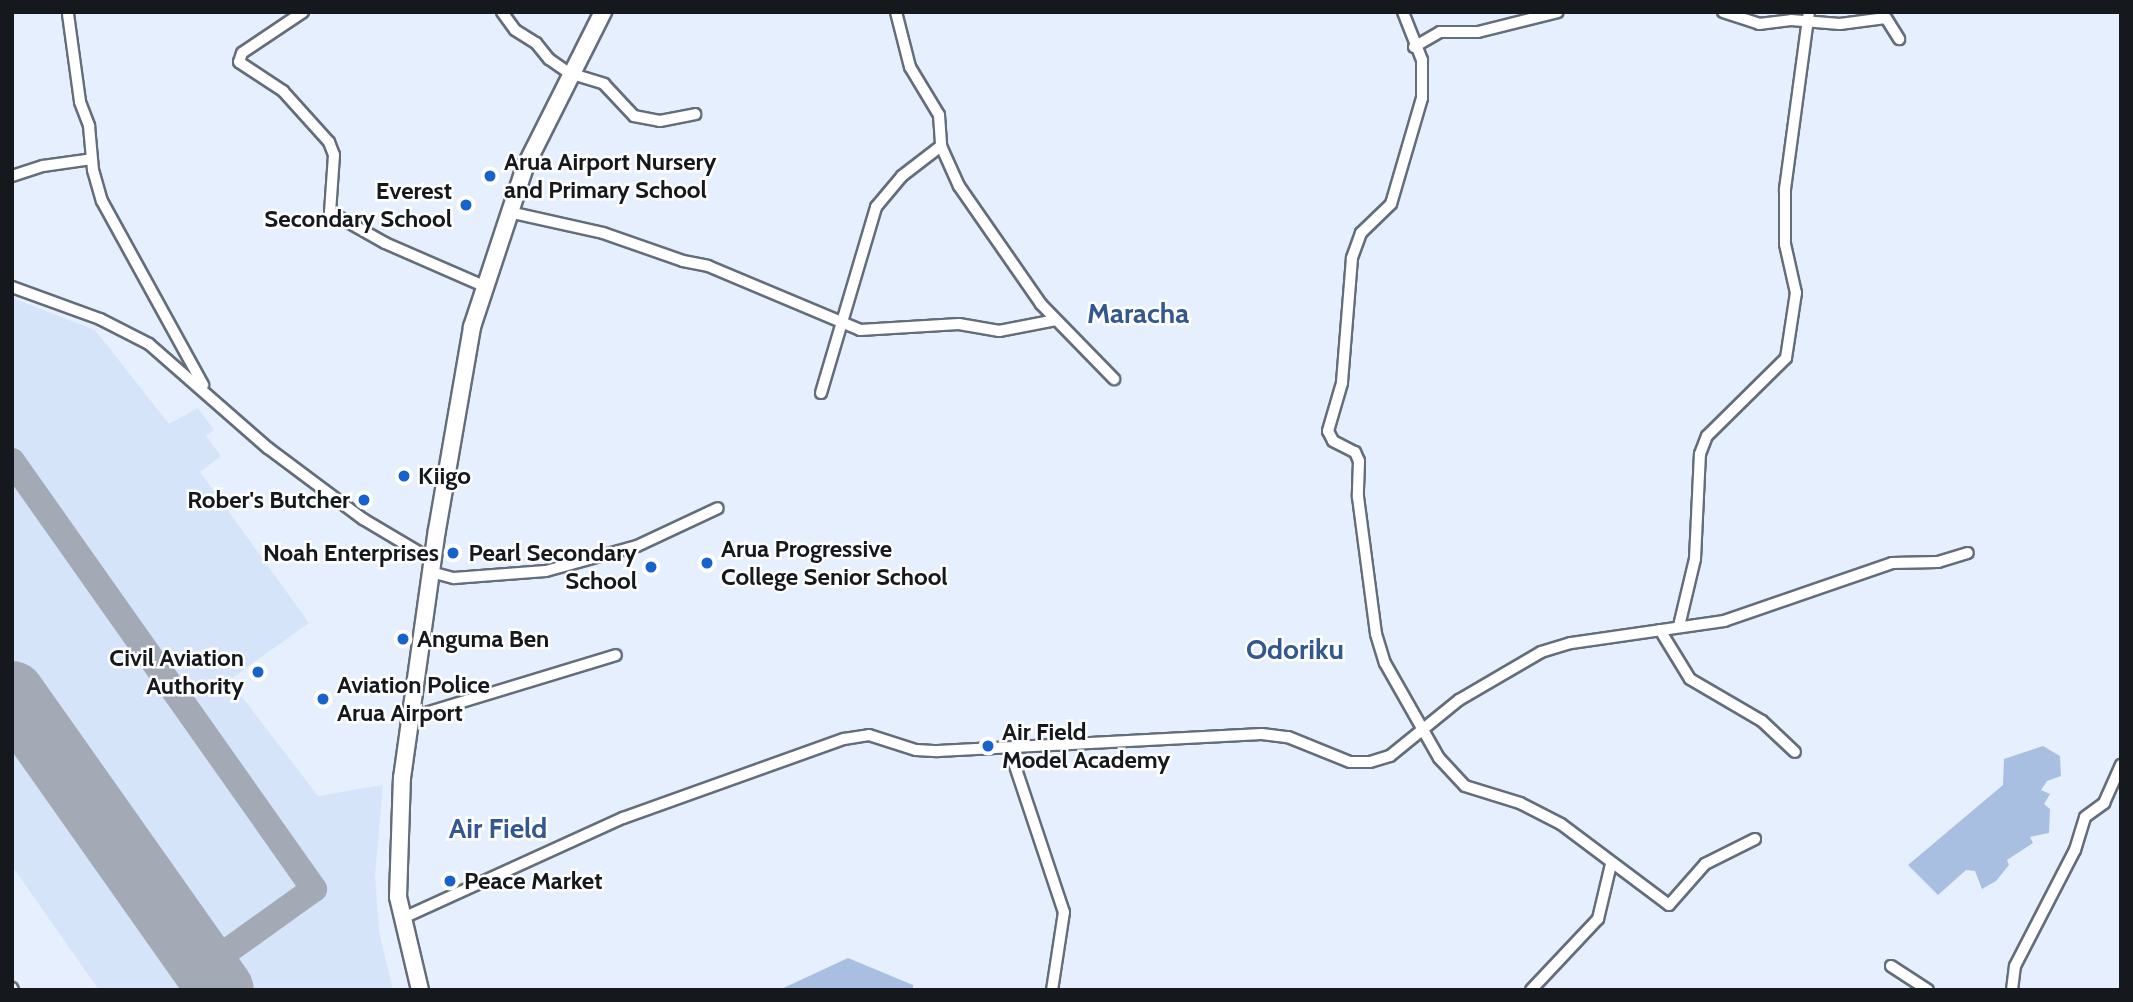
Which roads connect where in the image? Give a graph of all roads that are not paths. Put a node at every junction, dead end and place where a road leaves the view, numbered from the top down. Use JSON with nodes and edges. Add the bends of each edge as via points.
{"nodes":[{"id":1,"x":303,"y":12,"type":"edge"},
{"id":2,"x":502,"y":12,"type":"edge"},
{"id":3,"x":603,"y":12,"type":"edge"},
{"id":4,"x":896,"y":12,"type":"edge"},
{"id":5,"x":1403,"y":12,"type":"edge"},
{"id":6,"x":1558,"y":12,"type":"edge"},
{"id":7,"x":1723,"y":12,"type":"edge"},
{"id":8,"x":68,"y":14,"type":"edge"},
{"id":9,"x":1809,"y":17,"type":"edge"},
{"id":10,"x":1899,"y":39,"type":"dead end"},
{"id":11,"x":1414,"y":47,"type":"junction"},
{"id":12,"x":569,"y":73,"type":"junction"},
{"id":13,"x":695,"y":114,"type":"dead end"},
{"id":14,"x":941,"y":146,"type":"junction"},
{"id":15,"x":92,"y":159,"type":"junction"},
{"id":16,"x":12,"y":176,"type":"edge"},
{"id":17,"x":509,"y":212,"type":"junction"},
{"id":18,"x":484,"y":286,"type":"junction"},
{"id":19,"x":12,"y":288,"type":"edge"},
{"id":20,"x":1056,"y":320,"type":"junction"},
{"id":21,"x":839,"y":323,"type":"junction"},
{"id":22,"x":1114,"y":379,"type":"dead end"},
{"id":23,"x":205,"y":389,"type":"junction"},
{"id":24,"x":821,"y":393,"type":"dead end"},
{"id":25,"x":718,"y":508,"type":"dead end"},
{"id":26,"x":1968,"y":553,"type":"dead end"},
{"id":27,"x":431,"y":566,"type":"junction"},
{"id":28,"x":1679,"y":626,"type":"junction"},
{"id":29,"x":1660,"y":630,"type":"junction"},
{"id":30,"x":616,"y":655,"type":"dead end"},
{"id":31,"x":409,"y":718,"type":"junction"},
{"id":32,"x":1423,"y":729,"type":"junction"},
{"id":33,"x":1010,"y":748,"type":"junction"},
{"id":34,"x":1796,"y":752,"type":"dead end"},
{"id":35,"x":2121,"y":765,"type":"edge"},
{"id":36,"x":1755,"y":839,"type":"dead end"},
{"id":37,"x":1611,"y":864,"type":"junction"},
{"id":38,"x":400,"y":919,"type":"junction"},
{"id":39,"x":1891,"y":966,"type":"dead end"},
{"id":40,"x":420,"y":990,"type":"edge"},
{"id":41,"x":1052,"y":990,"type":"edge"},
{"id":42,"x":1531,"y":990,"type":"edge"},
{"id":43,"x":1928,"y":990,"type":"edge"},
{"id":44,"x":2012,"y":990,"type":"edge"}],
"edges":[{"from":1,"to":18,"type":"street","via":[[242,52],[239,62],[283,91],[329,142],[334,155],[330,212],[386,243]]},
{"from":2,"to":12,"type":"street","via":[[515,30]]},
{"from":3,"to":12,"type":"main road"},
{"from":4,"to":14,"type":"street","via":[[910,67],[939,115]]},
{"from":5,"to":11,"type":"street"},
{"from":6,"to":11,"type":"street","via":[[1478,32],[1440,32]]},
{"from":7,"to":9,"type":"street","via":[[1759,24]]},
{"from":8,"to":15,"type":"street"},
{"from":9,"to":10,"type":"street","via":[[1840,24],[1886,18]]},
{"from":9,"to":28,"type":"street","via":[[1786,189],[1785,244],[1796,293],[1786,358],[1707,436],[1700,454],[1695,559]]},
{"from":11,"to":32,"type":"street","via":[[1423,65],[1422,98],[1391,204],[1361,233],[1352,258],[1342,383],[1328,430],[1333,441],[1358,457],[1358,497],[1376,634],[1385,663]]},
{"from":12,"to":13,"type":"street","via":[[604,84],[634,116],[660,121]]},
{"from":12,"to":17,"type":"main road"},
{"from":14,"to":20,"type":"street","via":[[983,225]]},
{"from":14,"to":21,"type":"street","via":[[902,176],[876,207]]},
{"from":15,"to":16,"type":"street"},
{"from":15,"to":23,"type":"street","via":[[105,207]]},
{"from":17,"to":18,"type":"main road"},
{"from":17,"to":21,"type":"street","via":[[603,233],[708,266]]},
{"from":18,"to":27,"type":"main road","via":[[472,327]]},
{"from":19,"to":23,"type":"street","via":[[126,331],[166,355]]},
{"from":20,"to":21,"type":"street","via":[[999,331],[959,324],[877,331]]},
{"from":20,"to":22,"type":"street"},
{"from":21,"to":24,"type":"street"},
{"from":23,"to":27,"type":"street","via":[[268,448]]},
{"from":25,"to":27,"type":"street","via":[[637,546],[546,571],[454,578]]},
{"from":26,"to":28,"type":"street","via":[[1938,562],[1892,564],[1755,613]]},
{"from":27,"to":31,"type":"main road"},
{"from":28,"to":29,"type":"street"},
{"from":29,"to":32,"type":"street","via":[[1541,652],[1485,682]]},
{"from":29,"to":34,"type":"street","via":[[1690,679],[1762,720]]},
{"from":30,"to":31,"type":"street"},
{"from":31,"to":38,"type":"main road","via":[[398,844]]},
{"from":32,"to":33,"type":"street","via":[[1390,756],[1370,762],[1350,762],[1288,737],[1262,734]]},
{"from":32,"to":37,"type":"street","via":[[1438,758],[1465,786],[1546,816]]},
{"from":33,"to":38,"type":"street","via":[[916,750],[869,735],[844,739],[623,818]]},
{"from":33,"to":41,"type":"street","via":[[1064,912]]},
{"from":35,"to":44,"type":"street","via":[[2104,803],[2085,817],[2075,850],[2015,966]]},
{"from":36,"to":37,"type":"street","via":[[1705,864],[1672,905]]},
{"from":37,"to":42,"type":"street","via":[[1598,919]]},
{"from":38,"to":40,"type":"main road"},
{"from":39,"to":43,"type":"street"}]}
